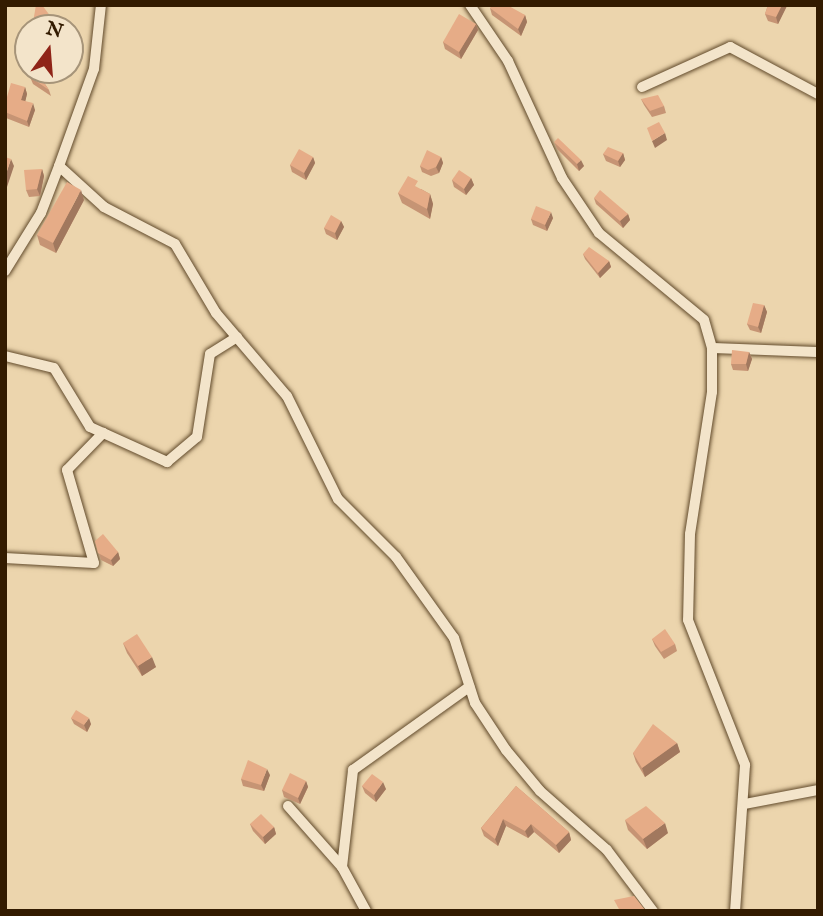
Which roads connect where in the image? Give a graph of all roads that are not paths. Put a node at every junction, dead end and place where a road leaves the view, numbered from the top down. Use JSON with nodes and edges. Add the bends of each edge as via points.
{"nodes":[{"id":1,"x":101,"y":5,"type":"edge"},
{"id":2,"x":470,"y":5,"type":"edge"},
{"id":3,"x":642,"y":87,"type":"dead end"},
{"id":4,"x":818,"y":94,"type":"edge"},
{"id":5,"x":59,"y":166,"type":"junction"},
{"id":6,"x":5,"y":271,"type":"edge"},
{"id":7,"x":237,"y":337,"type":"junction"},
{"id":8,"x":712,"y":348,"type":"junction"},
{"id":9,"x":818,"y":352,"type":"edge"},
{"id":10,"x":5,"y":356,"type":"edge"},
{"id":11,"x":103,"y":433,"type":"junction"},
{"id":12,"x":5,"y":558,"type":"edge"},
{"id":13,"x":469,"y":687,"type":"junction"},
{"id":14,"x":818,"y":790,"type":"edge"},
{"id":15,"x":745,"y":804,"type":"junction"},
{"id":16,"x":289,"y":806,"type":"dead end"},
{"id":17,"x":342,"y":867,"type":"junction"},
{"id":18,"x":366,"y":911,"type":"edge"},
{"id":19,"x":653,"y":911,"type":"edge"},
{"id":20,"x":735,"y":911,"type":"edge"}],
"edges":[{"from":1,"to":5,"type":"street","via":[[94,69]]},
{"from":2,"to":8,"type":"street","via":[[508,61],[562,178],[599,233],[704,320]]},
{"from":3,"to":4,"type":"street","via":[[730,47]]},
{"from":5,"to":6,"type":"street","via":[[41,214]]},
{"from":5,"to":7,"type":"street","via":[[104,208],[175,244]]},
{"from":7,"to":11,"type":"street","via":[[210,354],[197,437],[167,462]]},
{"from":7,"to":13,"type":"street","via":[[287,396],[338,499],[396,557],[454,638]]},
{"from":8,"to":9,"type":"street"},
{"from":8,"to":15,"type":"street","via":[[712,392],[690,534],[688,621],[745,765]]},
{"from":10,"to":11,"type":"street","via":[[54,368],[90,427]]},
{"from":11,"to":12,"type":"street","via":[[67,470],[93,563]]},
{"from":13,"to":17,"type":"street","via":[[353,770]]},
{"from":13,"to":19,"type":"street","via":[[506,750],[540,791],[607,850]]},
{"from":14,"to":15,"type":"street"},
{"from":15,"to":20,"type":"street"},
{"from":16,"to":17,"type":"street"},
{"from":17,"to":18,"type":"street"}]}
